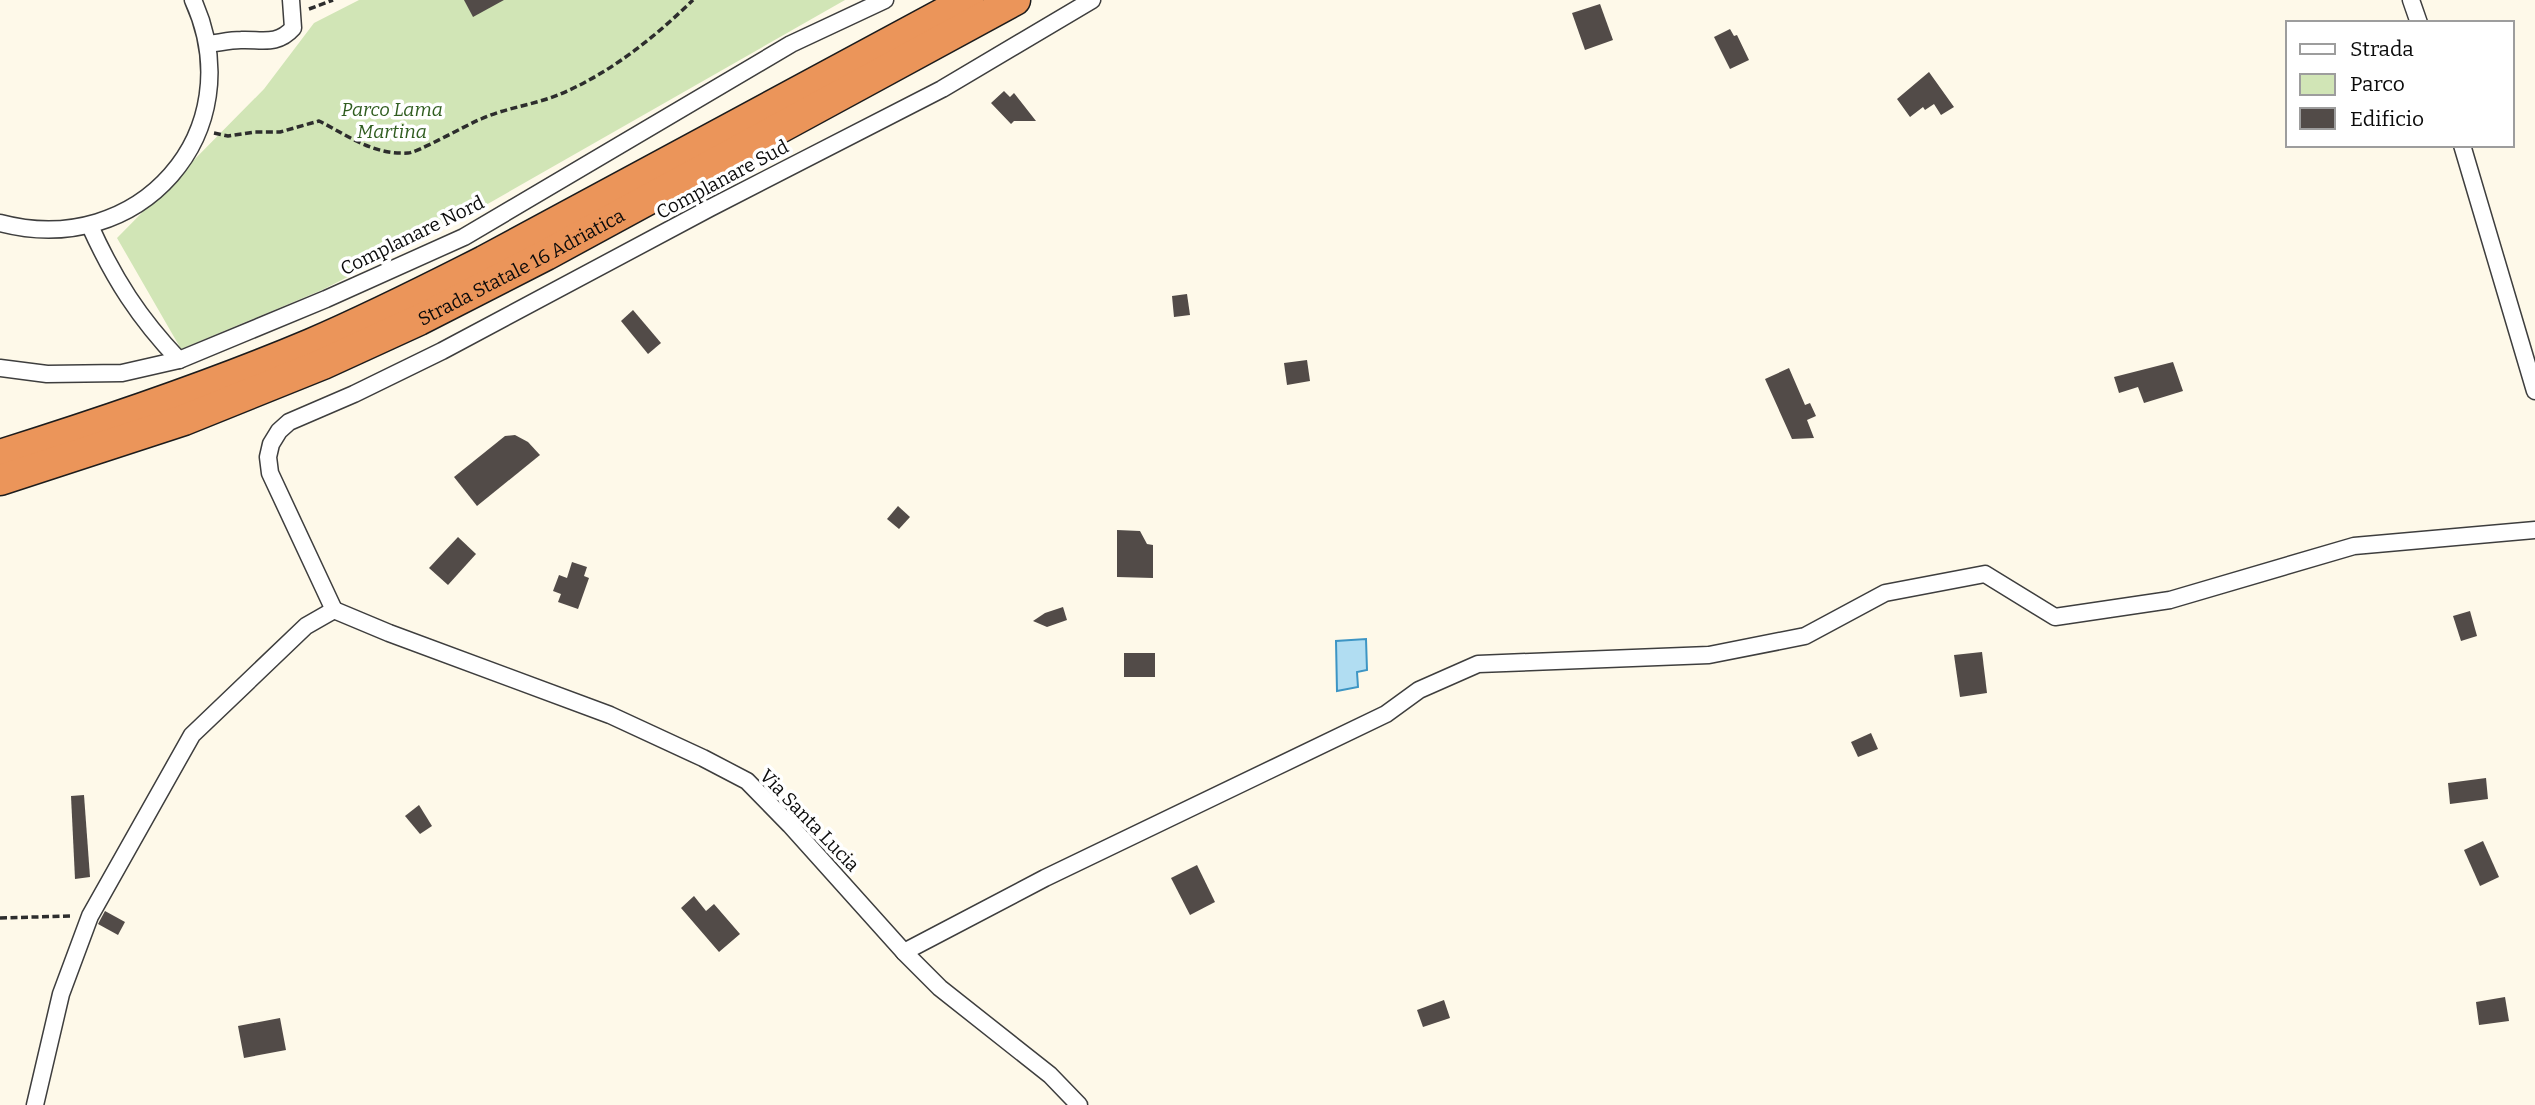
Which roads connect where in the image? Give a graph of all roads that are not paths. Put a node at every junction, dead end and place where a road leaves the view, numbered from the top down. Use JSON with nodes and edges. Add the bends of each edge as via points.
{"nodes":[{"id":1,"x":193,"y":0,"type":"edge"},
{"id":2,"x":884,"y":0,"type":"edge"},
{"id":3,"x":968,"y":0,"type":"edge"},
{"id":4,"x":1015,"y":0,"type":"edge"},
{"id":5,"x":1093,"y":0,"type":"edge"},
{"id":6,"x":2411,"y":0,"type":"edge"},
{"id":7,"x":292,"y":8,"type":"edge"},
{"id":8,"x":2418,"y":21,"type":"edge"},
{"id":9,"x":208,"y":44,"type":"junction"},
{"id":10,"x":2463,"y":147,"type":"edge"},
{"id":11,"x":0,"y":223,"type":"edge"},
{"id":12,"x":90,"y":226,"type":"junction"},
{"id":13,"x":179,"y":360,"type":"junction"},
{"id":14,"x":0,"y":368,"type":"edge"},
{"id":15,"x":2535,"y":391,"type":"edge"},
{"id":16,"x":91,"y":427,"type":"junction"},
{"id":17,"x":0,"y":439,"type":"edge"},
{"id":18,"x":0,"y":455,"type":"edge"},
{"id":19,"x":0,"y":480,"type":"edge"},
{"id":20,"x":2535,"y":530,"type":"edge"},
{"id":21,"x":334,"y":610,"type":"junction"},
{"id":22,"x":904,"y":952,"type":"junction"},
{"id":23,"x":35,"y":1105,"type":"edge"},
{"id":24,"x":1079,"y":1105,"type":"edge"}],
"edges":[{"from":1,"to":9,"type":"street"},
{"from":2,"to":13,"type":"street","name":"Complanare Nord","via":[[792,44],[464,237]]},
{"from":3,"to":16,"type":"highway","name":"Strada Statale 16 Adriatica","via":[[408,299],[262,364]]},
{"from":4,"to":19,"type":"highway","name":"Strada Statale 16 Adriatica","via":[[419,320],[194,416]]},
{"from":5,"to":21,"type":"street","name":"Complanare Sud","via":[[942,89],[442,351],[289,422],[271,444],[270,473]]},
{"from":6,"to":8,"type":"street"},
{"from":7,"to":9,"type":"street","via":[[293,28],[280,39]]},
{"from":9,"to":12,"type":"street","via":[[207,102],[185,156],[144,200]]},
{"from":10,"to":15,"type":"street"},
{"from":11,"to":12,"type":"street","via":[[57,231]]},
{"from":12,"to":13,"type":"street","via":[[117,280],[150,329]]},
{"from":13,"to":14,"type":"street","name":"Complanare Nord","via":[[122,373],[47,374]]},
{"from":16,"to":17,"type":"highway"},
{"from":16,"to":18,"type":"highway","name":"Strada Statale 16 Adriatica"},
{"from":20,"to":22,"type":"street","via":[[2354,546],[2170,600],[2055,617],[1985,574],[1885,593],[1805,636],[1709,655],[1478,664]]},
{"from":21,"to":22,"type":"street","name":"Via Santa Lucia","via":[[610,715],[747,782]]},
{"from":21,"to":23,"type":"street","via":[[306,626],[192,735],[90,916],[61,994]]},
{"from":22,"to":24,"type":"street","name":"Via Santa Lucia"}]}
